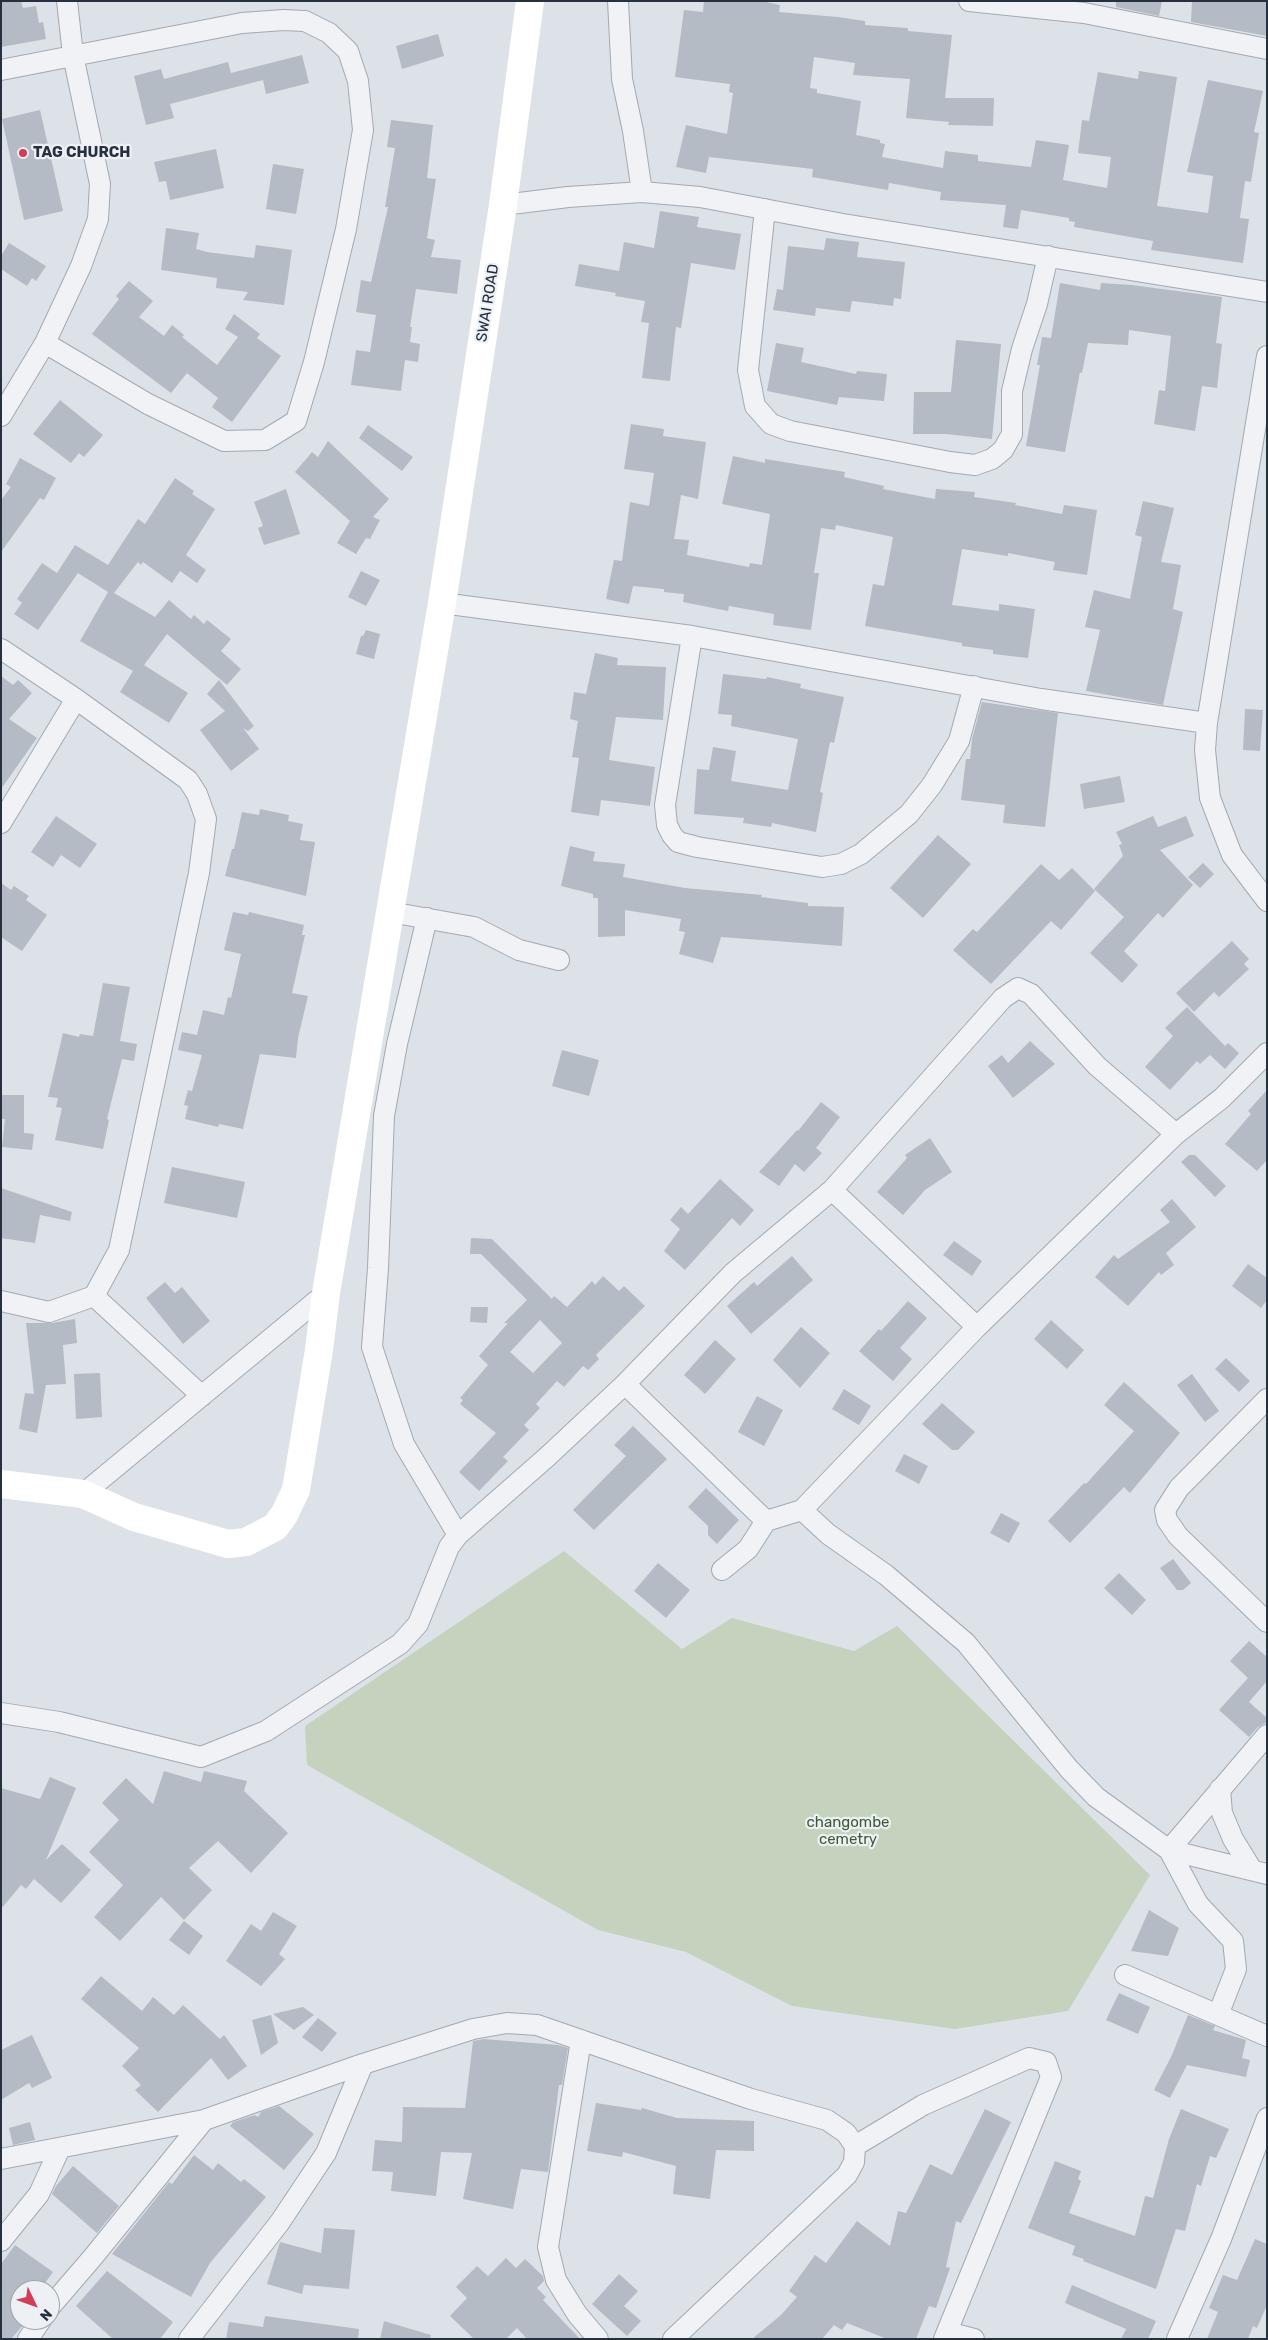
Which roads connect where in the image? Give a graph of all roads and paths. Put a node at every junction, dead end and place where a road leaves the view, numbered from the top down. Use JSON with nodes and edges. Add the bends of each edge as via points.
{"nodes":[{"id":1,"x":67,"y":1,"type":"edge"},
{"id":2,"x":530,"y":1,"type":"edge"},
{"id":3,"x":618,"y":1,"type":"edge"},
{"id":4,"x":969,"y":1,"type":"edge"},
{"id":5,"x":1085,"y":7,"type":"edge"},
{"id":6,"x":1267,"y":50,"type":"edge"},
{"id":7,"x":73,"y":55,"type":"junction"},
{"id":8,"x":1,"y":70,"type":"edge"},
{"id":9,"x":642,"y":192,"type":"junction"},
{"id":10,"x":503,"y":206,"type":"junction"},
{"id":11,"x":765,"y":209,"type":"junction"},
{"id":12,"x":1048,"y":256,"type":"junction"},
{"id":13,"x":1267,"y":292,"type":"edge"},
{"id":14,"x":45,"y":343,"type":"junction"},
{"id":15,"x":1267,"y":356,"type":"edge"},
{"id":16,"x":7,"y":397,"type":"edge"},
{"id":17,"x":1,"y":416,"type":"edge"},
{"id":18,"x":442,"y":603,"type":"junction"},
{"id":19,"x":692,"y":636,"type":"junction"},
{"id":20,"x":1,"y":649,"type":"edge"},
{"id":21,"x":974,"y":686,"type":"junction"},
{"id":22,"x":76,"y":699,"type":"junction"},
{"id":23,"x":1207,"y":723,"type":"junction"},
{"id":24,"x":1,"y":823,"type":"edge"},
{"id":25,"x":1267,"y":901,"type":"edge"},
{"id":26,"x":390,"y":912,"type":"junction"},
{"id":27,"x":427,"y":918,"type":"junction"},
{"id":28,"x":560,"y":960,"type":"dead end"},
{"id":29,"x":1267,"y":1053,"type":"edge"},
{"id":30,"x":1176,"y":1134,"type":"junction"},
{"id":31,"x":832,"y":1190,"type":"junction"},
{"id":32,"x":326,"y":1293,"type":"junction"},
{"id":33,"x":94,"y":1296,"type":"junction"},
{"id":34,"x":1,"y":1301,"type":"edge"},
{"id":35,"x":977,"y":1327,"type":"junction"},
{"id":36,"x":625,"y":1384,"type":"junction"},
{"id":37,"x":202,"y":1396,"type":"junction"},
{"id":38,"x":1267,"y":1399,"type":"edge"},
{"id":39,"x":1,"y":1484,"type":"edge"},
{"id":40,"x":83,"y":1494,"type":"junction"},
{"id":41,"x":802,"y":1510,"type":"junction"},
{"id":42,"x":766,"y":1521,"type":"junction"},
{"id":43,"x":458,"y":1535,"type":"junction"},
{"id":44,"x":722,"y":1570,"type":"dead end"},
{"id":45,"x":1267,"y":1622,"type":"edge"},
{"id":46,"x":1,"y":1713,"type":"edge"},
{"id":47,"x":1267,"y":1735,"type":"edge"},
{"id":48,"x":1220,"y":1789,"type":"junction"},
{"id":49,"x":1169,"y":1850,"type":"junction"},
{"id":50,"x":1259,"y":1872,"type":"edge"},
{"id":51,"x":1125,"y":1975,"type":"dead end"},
{"id":52,"x":1218,"y":2015,"type":"junction"},
{"id":53,"x":1267,"y":2036,"type":"edge"},
{"id":54,"x":581,"y":2040,"type":"junction"},
{"id":55,"x":363,"y":2064,"type":"junction"},
{"id":56,"x":1267,"y":2118,"type":"edge"},
{"id":57,"x":204,"y":2120,"type":"junction"},
{"id":58,"x":855,"y":2146,"type":"junction"},
{"id":59,"x":60,"y":2148,"type":"junction"},
{"id":60,"x":1,"y":2160,"type":"edge"},
{"id":61,"x":1,"y":2241,"type":"edge"},
{"id":62,"x":60,"y":2296,"type":"edge"},
{"id":63,"x":946,"y":2335,"type":"edge"},
{"id":64,"x":683,"y":2336,"type":"edge"},
{"id":65,"x":189,"y":2339,"type":"edge"},
{"id":66,"x":598,"y":2339,"type":"edge"},
{"id":67,"x":974,"y":2339,"type":"edge"},
{"id":68,"x":1177,"y":2339,"type":"edge"}],
"edges":[{"from":1,"to":7,"type":"street"},
{"from":2,"to":10,"type":"street","name":"SWAI ROAD"},
{"from":3,"to":9,"type":"street","via":[[622,79]]},
{"from":4,"to":5,"type":"street"},
{"from":5,"to":6,"type":"street"},
{"from":7,"to":8,"type":"street"},
{"from":7,"to":14,"type":"street","via":[[100,184],[98,219],[81,266]]},
{"from":7,"to":14,"type":"street","via":[[242,23],[305,21],[329,33],[348,51],[358,81],[363,130],[346,229],[314,362],[296,421],[282,431],[266,440],[224,441],[148,404]]},
{"from":9,"to":10,"type":"street"},
{"from":9,"to":11,"type":"street","via":[[700,197]]},
{"from":10,"to":18,"type":"street","name":"SWAI ROAD"},
{"from":11,"to":12,"type":"street"},
{"from":11,"to":12,"type":"street","via":[[748,370],[755,406],[771,424],[790,431],[950,462],[975,464],[992,459],[1003,450],[1012,434],[1012,391]]},
{"from":12,"to":13,"type":"street"},
{"from":14,"to":16,"type":"street"},
{"from":15,"to":23,"type":"street"},
{"from":16,"to":17,"type":"street"},
{"from":18,"to":19,"type":"street"},
{"from":18,"to":26,"type":"street","name":"SWAI ROAD"},
{"from":19,"to":21,"type":"street"},
{"from":19,"to":21,"type":"street","via":[[666,805],[667,825],[672,835],[678,842],[696,847],[822,867],[841,864],[861,854],[909,814],[932,784],[959,741]]},
{"from":20,"to":22,"type":"street"},
{"from":21,"to":23,"type":"street"},
{"from":22,"to":24,"type":"street"},
{"from":22,"to":33,"type":"street","via":[[188,780],[206,819],[199,874],[119,1250]]},
{"from":23,"to":25,"type":"street","via":[[1205,750],[1210,798],[1232,855]]},
{"from":26,"to":27,"type":"street"},
{"from":26,"to":32,"type":"street","name":"SWAI ROAD"},
{"from":27,"to":28,"type":"street","via":[[474,926],[519,950]]},
{"from":27,"to":43,"type":"street","via":[[397,1044],[384,1116],[372,1347],[404,1444]]},
{"from":29,"to":30,"type":"street","via":[[1222,1098]]},
{"from":30,"to":31,"type":"street","via":[[1096,1066],[1032,994],[1018,988],[1003,998]]},
{"from":30,"to":35,"type":"street"},
{"from":31,"to":35,"type":"street"},
{"from":31,"to":36,"type":"street","via":[[733,1273]]},
{"from":32,"to":37,"type":"street"},
{"from":32,"to":40,"type":"street","name":"SWAI ROAD","via":[[296,1490],[274,1527],[246,1542],[228,1544],[134,1517]]},
{"from":33,"to":34,"type":"street","via":[[49,1312]]},
{"from":33,"to":37,"type":"street"},
{"from":35,"to":41,"type":"street"},
{"from":36,"to":42,"type":"street"},
{"from":36,"to":43,"type":"street"},
{"from":37,"to":40,"type":"street"},
{"from":38,"to":45,"type":"street","via":[[1179,1488],[1165,1510],[1167,1520],[1178,1536]]},
{"from":39,"to":40,"type":"street","name":"SWAI ROAD"},
{"from":41,"to":42,"type":"street"},
{"from":41,"to":49,"type":"street","via":[[835,1540],[886,1575],[966,1643],[1068,1769],[1096,1797]]},
{"from":42,"to":44,"type":"street","via":[[748,1549]]},
{"from":43,"to":46,"type":"street","via":[[449,1547],[418,1624],[400,1644],[266,1731],[201,1757],[59,1722]]},
{"from":47,"to":48,"type":"street"},
{"from":48,"to":49,"type":"street"},
{"from":48,"to":50,"type":"street","via":[[1222,1813],[1233,1839]]},
{"from":49,"to":50,"type":"street"},
{"from":49,"to":52,"type":"street","via":[[1198,1904],[1233,1941],[1236,1969]]},
{"from":51,"to":52,"type":"street"},
{"from":52,"to":53,"type":"street"},
{"from":54,"to":55,"type":"street","via":[[537,2025],[507,2023],[473,2030]]},
{"from":54,"to":58,"type":"street","via":[[751,2099],[826,2120],[846,2133]]},
{"from":54,"to":66,"type":"street","via":[[548,2247],[556,2280],[577,2314]]},
{"from":55,"to":57,"type":"street"},
{"from":55,"to":65,"type":"street","via":[[326,2153],[280,2222]]},
{"from":56,"to":68,"type":"street","via":[[1221,2239]]},
{"from":57,"to":59,"type":"street"},
{"from":57,"to":62,"type":"street"},
{"from":58,"to":63,"type":"street","via":[[923,2106],[1029,2058],[1046,2062],[1051,2077]]},
{"from":58,"to":64,"type":"street","via":[[854,2162],[847,2175]]},
{"from":59,"to":60,"type":"street"},
{"from":59,"to":61,"type":"street","via":[[39,2194]]},
{"from":63,"to":67,"type":"street"}]}
